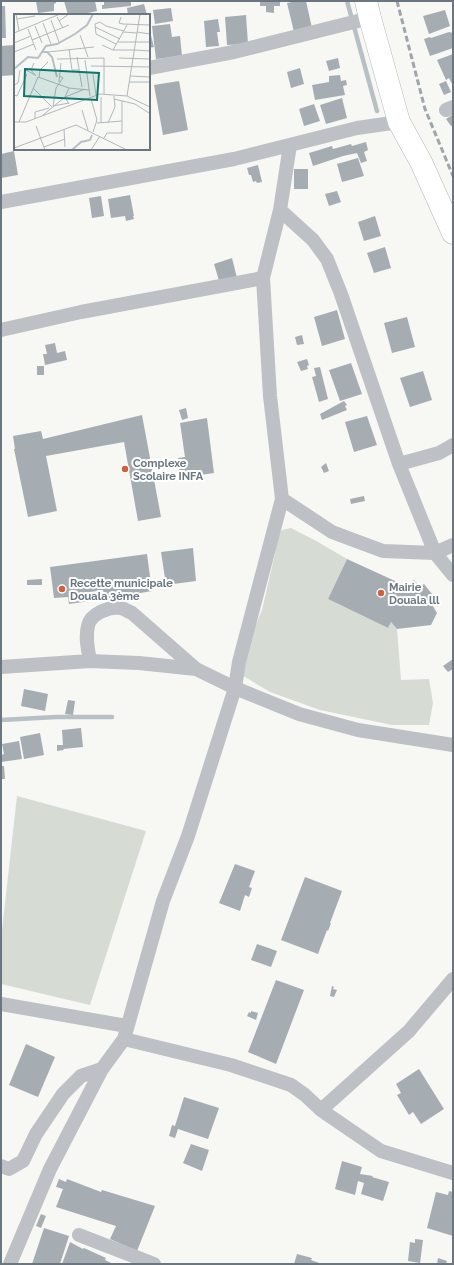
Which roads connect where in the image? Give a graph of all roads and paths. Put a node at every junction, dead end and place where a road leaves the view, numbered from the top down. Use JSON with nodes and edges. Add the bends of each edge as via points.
{"nodes":[{"id":1,"x":368,"y":10,"type":"edge"},
{"id":2,"x":150,"y":68,"type":"edge"},
{"id":3,"x":399,"y":122,"type":"junction"},
{"id":4,"x":290,"y":145,"type":"junction"},
{"id":5,"x":1,"y":202,"type":"edge"},
{"id":6,"x":280,"y":210,"type":"junction"},
{"id":7,"x":453,"y":233,"type":"edge"},
{"id":8,"x":263,"y":278,"type":"junction"},
{"id":9,"x":1,"y":330,"type":"edge"},
{"id":10,"x":453,"y":445,"type":"edge"},
{"id":11,"x":399,"y":464,"type":"junction"},
{"id":12,"x":282,"y":499,"type":"junction"},
{"id":13,"x":453,"y":545,"type":"edge"},
{"id":14,"x":434,"y":553,"type":"junction"},
{"id":15,"x":453,"y":575,"type":"edge"},
{"id":16,"x":90,"y":661,"type":"junction"},
{"id":17,"x":1,"y":668,"type":"edge"},
{"id":18,"x":196,"y":669,"type":"junction"},
{"id":19,"x":235,"y":688,"type":"junction"},
{"id":20,"x":453,"y":745,"type":"edge"},
{"id":21,"x":453,"y":979,"type":"edge"},
{"id":22,"x":1,"y":1004,"type":"edge"},
{"id":23,"x":125,"y":1033,"type":"junction"},
{"id":24,"x":102,"y":1069,"type":"junction"},
{"id":25,"x":321,"y":1110,"type":"junction"},
{"id":26,"x":1,"y":1166,"type":"edge"},
{"id":27,"x":453,"y":1173,"type":"edge"},
{"id":28,"x":79,"y":1235,"type":"dead end"},
{"id":29,"x":10,"y":1264,"type":"edge"},
{"id":30,"x":154,"y":1264,"type":"edge"}],
"edges":[{"from":1,"to":2,"type":"street","via":[[234,52]]},
{"from":1,"to":3,"type":"main road"},
{"from":3,"to":4,"type":"street","via":[[357,128]]},
{"from":3,"to":7,"type":"main road","via":[[421,162]]},
{"from":4,"to":5,"type":"street","via":[[234,159]]},
{"from":4,"to":6,"type":"street"},
{"from":6,"to":8,"type":"street"},
{"from":6,"to":11,"type":"street","via":[[313,240],[327,259]]},
{"from":8,"to":9,"type":"street","via":[[81,312]]},
{"from":8,"to":12,"type":"street","via":[[270,396]]},
{"from":10,"to":11,"type":"street"},
{"from":11,"to":14,"type":"street"},
{"from":12,"to":14,"type":"street","via":[[332,532],[383,551]]},
{"from":12,"to":19,"type":"street","via":[[239,662]]},
{"from":13,"to":14,"type":"street"},
{"from":14,"to":15,"type":"street"},
{"from":16,"to":17,"type":"street"},
{"from":16,"to":18,"type":"street"},
{"from":16,"to":18,"type":"street","via":[[86,640],[88,624],[96,614],[107,609],[120,608],[132,613]]},
{"from":18,"to":19,"type":"street"},
{"from":19,"to":20,"type":"street","via":[[299,714],[351,728]]},
{"from":19,"to":23,"type":"street","via":[[188,836],[162,901]]},
{"from":21,"to":25,"type":"street","via":[[409,1031]]},
{"from":22,"to":23,"type":"street"},
{"from":23,"to":24,"type":"street"},
{"from":23,"to":25,"type":"street","via":[[291,1085]]},
{"from":24,"to":26,"type":"street","via":[[81,1076],[63,1094],[36,1134],[23,1161],[9,1169]]},
{"from":24,"to":29,"type":"street","via":[[50,1169]]},
{"from":25,"to":27,"type":"street","via":[[381,1151]]},
{"from":28,"to":30,"type":"street"}]}
